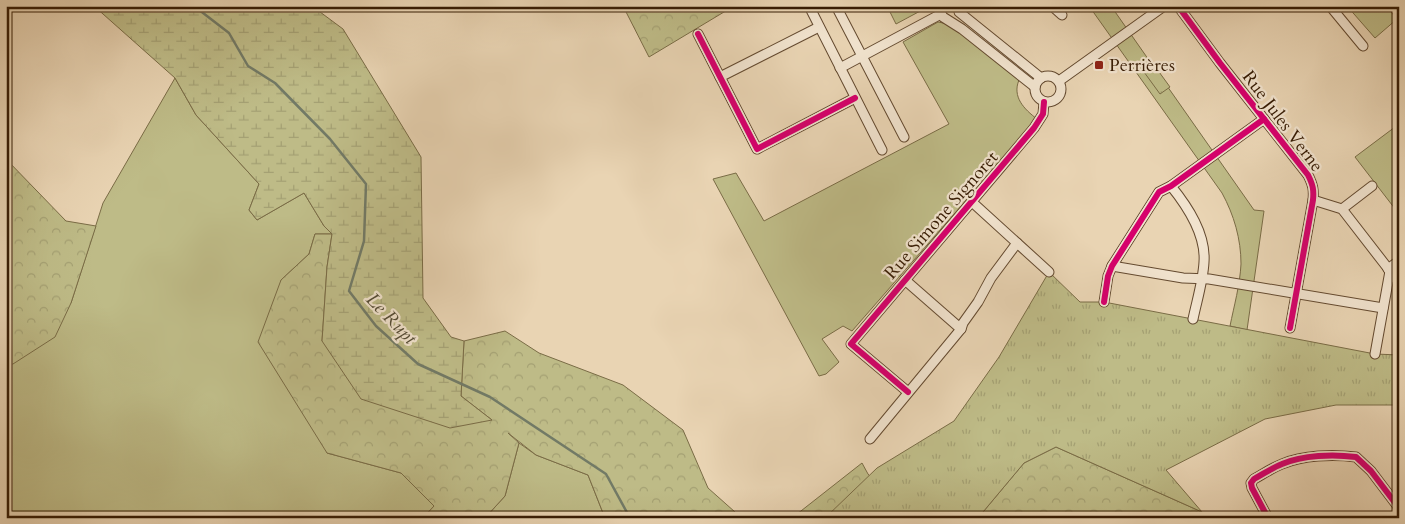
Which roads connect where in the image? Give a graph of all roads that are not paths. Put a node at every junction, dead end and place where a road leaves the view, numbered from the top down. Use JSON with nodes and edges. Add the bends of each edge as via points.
{"nodes":[{"id":1,"x":809,"y":6,"type":"edge"},
{"id":2,"x":836,"y":6,"type":"edge"},
{"id":3,"x":1052,"y":6,"type":"edge"},
{"id":4,"x":1164,"y":6,"type":"edge"},
{"id":5,"x":1178,"y":6,"type":"edge"},
{"id":6,"x":1330,"y":6,"type":"edge"},
{"id":7,"x":959,"y":9,"type":"edge"},
{"id":8,"x":941,"y":10,"type":"edge"},
{"id":9,"x":1062,"y":15,"type":"dead end"},
{"id":10,"x":949,"y":20,"type":"junction"},
{"id":11,"x":819,"y":27,"type":"junction"},
{"id":12,"x":698,"y":34,"type":"dead end"},
{"id":13,"x":1363,"y":46,"type":"dead end"},
{"id":14,"x":861,"y":57,"type":"junction"},
{"id":15,"x":840,"y":68,"type":"junction"},
{"id":16,"x":720,"y":77,"type":"junction"},
{"id":17,"x":1040,"y":78,"type":"junction"},
{"id":18,"x":1059,"y":81,"type":"junction"},
{"id":19,"x":1035,"y":87,"type":"junction"},
{"id":20,"x":855,"y":98,"type":"junction"},
{"id":21,"x":1044,"y":102,"type":"junction"},
{"id":22,"x":1264,"y":119,"type":"junction"},
{"id":23,"x":904,"y":137,"type":"dead end"},
{"id":24,"x":882,"y":150,"type":"dead end"},
{"id":25,"x":1171,"y":186,"type":"junction"},
{"id":26,"x":1372,"y":186,"type":"dead end"},
{"id":27,"x":1313,"y":200,"type":"junction"},
{"id":28,"x":972,"y":202,"type":"junction"},
{"id":29,"x":1342,"y":210,"type":"junction"},
{"id":30,"x":1016,"y":243,"type":"junction"},
{"id":31,"x":1399,"y":261,"type":"edge"},
{"id":32,"x":1112,"y":266,"type":"junction"},
{"id":33,"x":1389,"y":270,"type":"junction"},
{"id":34,"x":1050,"y":272,"type":"dead end"},
{"id":35,"x":1202,"y":278,"type":"junction"},
{"id":36,"x":905,"y":280,"type":"junction"},
{"id":37,"x":1399,"y":283,"type":"edge"},
{"id":38,"x":1296,"y":293,"type":"junction"},
{"id":39,"x":1104,"y":302,"type":"dead end"},
{"id":40,"x":1383,"y":308,"type":"junction"},
{"id":41,"x":1193,"y":319,"type":"dead end"},
{"id":42,"x":1290,"y":328,"type":"dead end"},
{"id":43,"x":961,"y":329,"type":"junction"},
{"id":44,"x":1375,"y":354,"type":"dead end"},
{"id":45,"x":908,"y":392,"type":"junction"},
{"id":46,"x":870,"y":439,"type":"dead end"},
{"id":47,"x":1399,"y":508,"type":"edge"},
{"id":48,"x":1268,"y":518,"type":"edge"}],
"edges":[{"from":1,"to":11,"type":"street"},
{"from":2,"to":14,"type":"street"},
{"from":3,"to":9,"type":"street"},
{"from":4,"to":18,"type":"street"},
{"from":5,"to":22,"type":"street","name":"Rue Jules Verne"},
{"from":6,"to":13,"type":"street"},
{"from":7,"to":10,"type":"street","via":[[956,18]]},
{"from":7,"to":17,"type":"street"},
{"from":8,"to":10,"type":"street"},
{"from":8,"to":14,"type":"street"},
{"from":10,"to":19,"type":"street"},
{"from":11,"to":15,"type":"street"},
{"from":11,"to":16,"type":"street"},
{"from":12,"to":16,"type":"street"},
{"from":14,"to":15,"type":"street"},
{"from":14,"to":23,"type":"street"},
{"from":15,"to":20,"type":"street"},
{"from":16,"to":20,"type":"street","via":[[757,150]]},
{"from":17,"to":18,"type":"street","via":[[1050,76]]},
{"from":17,"to":19,"type":"street"},
{"from":18,"to":21,"type":"street","via":[[1062,90],[1058,99]]},
{"from":19,"to":21,"type":"street","via":[[1037,96]]},
{"from":20,"to":24,"type":"street"},
{"from":21,"to":28,"type":"street","name":"Rue Simone Signoret","via":[[1043,114],[1034,128]]},
{"from":22,"to":25,"type":"street"},
{"from":22,"to":27,"type":"street","name":"Rue Jules Verne","via":[[1308,175],[1314,190]]},
{"from":25,"to":32,"type":"street","via":[[1160,192]]},
{"from":25,"to":35,"type":"street","via":[[1189,211],[1200,235],[1204,261]]},
{"from":26,"to":29,"type":"street"},
{"from":27,"to":29,"type":"street"},
{"from":27,"to":38,"type":"street","name":"Rue Jules Verne"},
{"from":28,"to":30,"type":"street"},
{"from":28,"to":36,"type":"street","name":"Rue Simone Signoret"},
{"from":29,"to":33,"type":"street"},
{"from":30,"to":34,"type":"street"},
{"from":30,"to":43,"type":"street"},
{"from":31,"to":33,"type":"street"},
{"from":32,"to":35,"type":"street","via":[[1183,278]]},
{"from":32,"to":39,"type":"street"},
{"from":33,"to":37,"type":"street"},
{"from":33,"to":40,"type":"street"},
{"from":35,"to":38,"type":"street"},
{"from":35,"to":41,"type":"street"},
{"from":36,"to":43,"type":"street"},
{"from":36,"to":45,"type":"street","name":"Rue Simone Signoret","via":[[851,344]]},
{"from":38,"to":40,"type":"street"},
{"from":38,"to":42,"type":"street","name":"Rue Jules Verne"},
{"from":40,"to":44,"type":"street"},
{"from":43,"to":45,"type":"street"},
{"from":45,"to":46,"type":"street"},
{"from":47,"to":48,"type":"street","via":[[1360,459],[1348,456],[1310,458],[1282,464],[1254,479],[1252,488]]}]}
